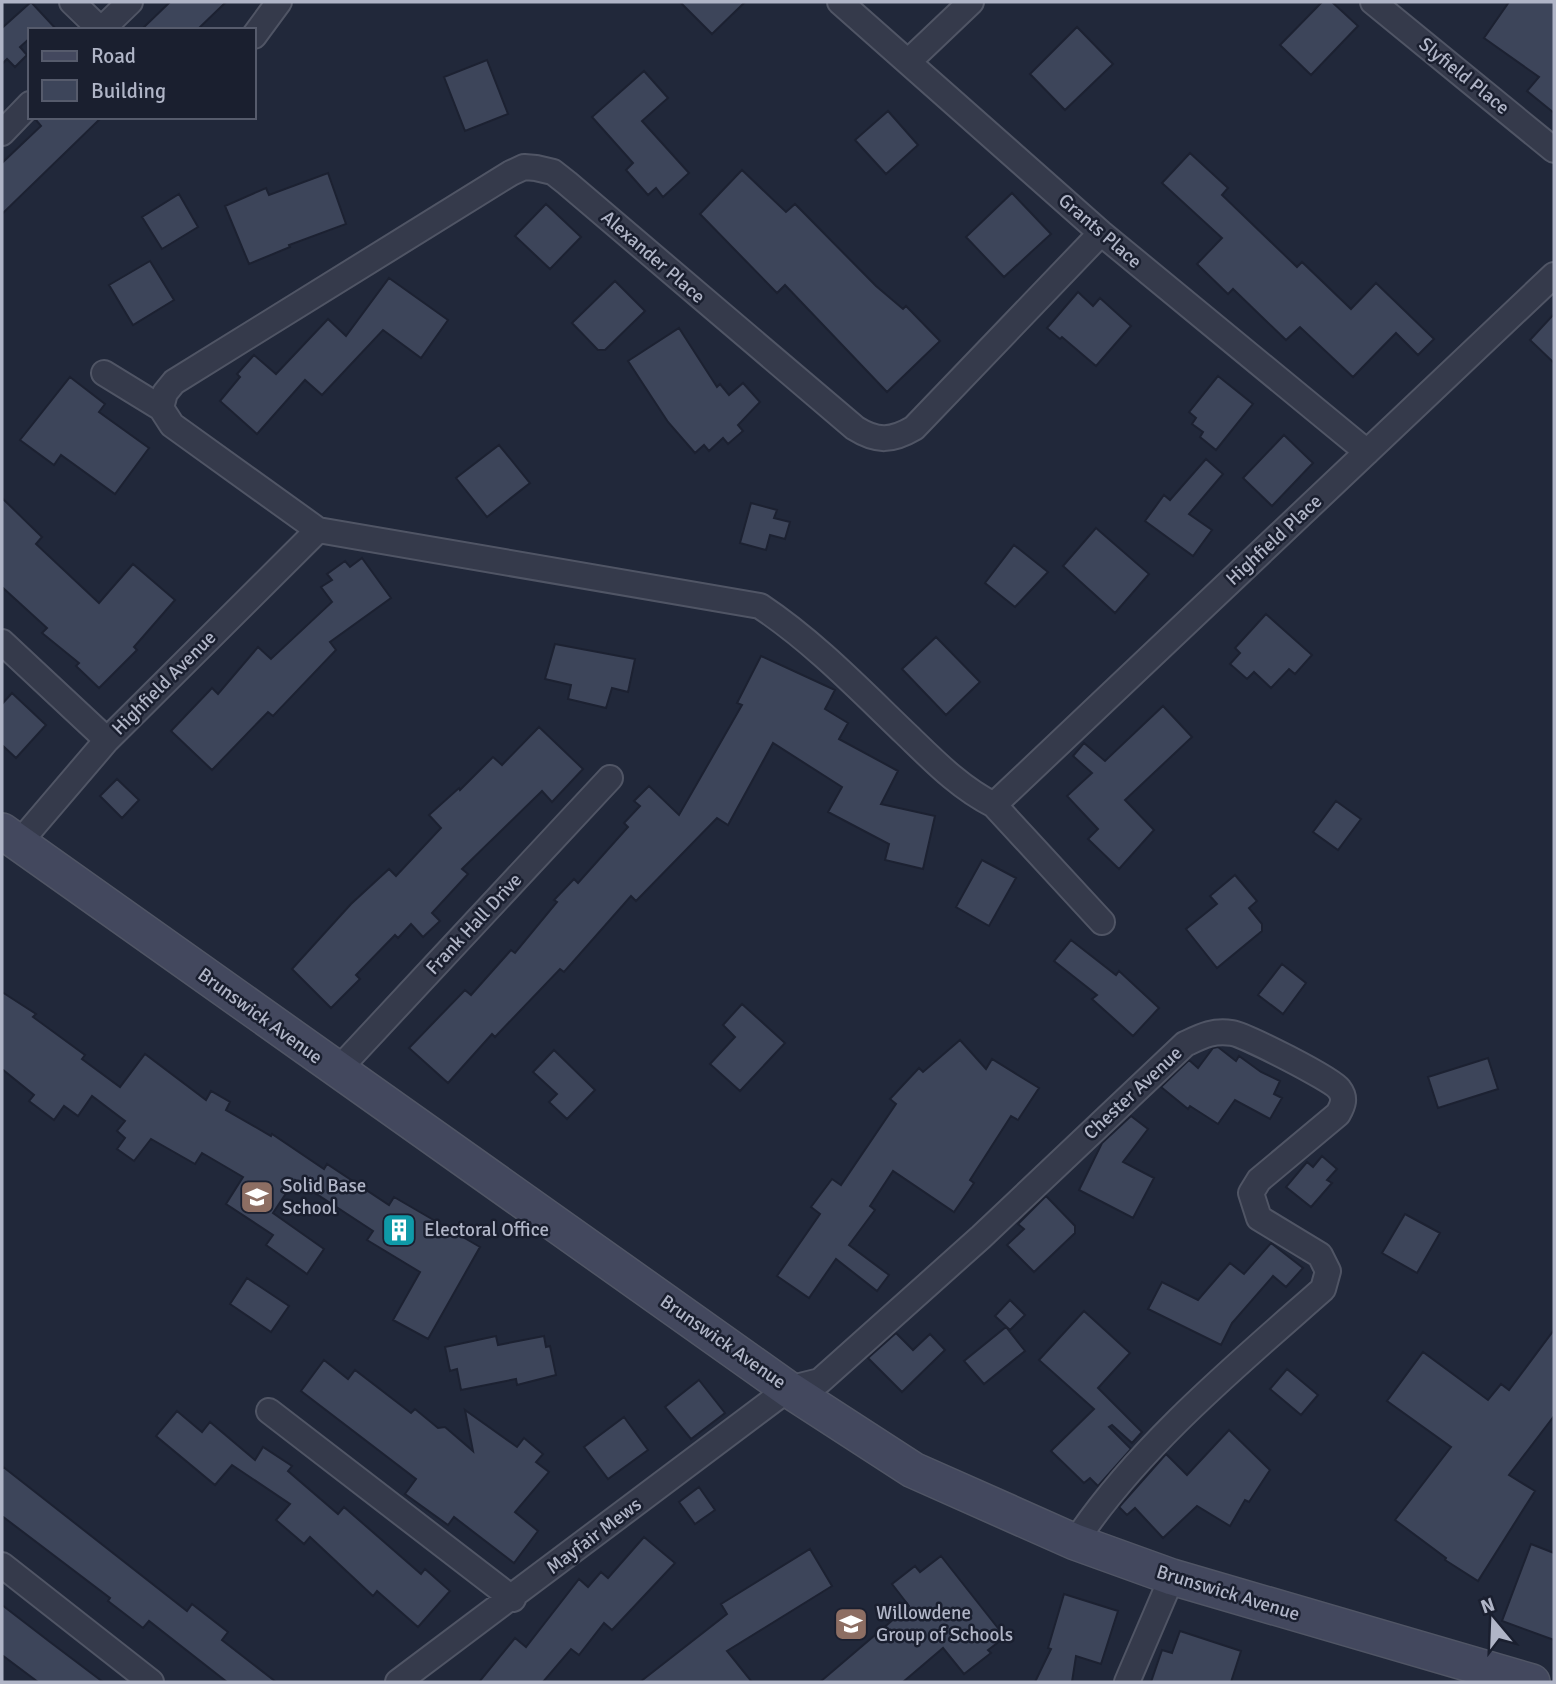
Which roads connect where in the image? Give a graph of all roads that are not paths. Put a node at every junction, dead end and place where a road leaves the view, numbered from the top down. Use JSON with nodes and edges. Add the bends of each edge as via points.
{"nodes":[{"id":1,"x":72,"y":2,"type":"edge"},
{"id":2,"x":130,"y":2,"type":"edge"},
{"id":3,"x":279,"y":2,"type":"edge"},
{"id":4,"x":840,"y":2,"type":"edge"},
{"id":5,"x":971,"y":2,"type":"edge"},
{"id":6,"x":1382,"y":5,"type":"edge"},
{"id":7,"x":99,"y":28,"type":"edge"},
{"id":8,"x":103,"y":28,"type":"edge"},
{"id":9,"x":256,"y":33,"type":"edge"},
{"id":10,"x":908,"y":62,"type":"junction"},
{"id":11,"x":28,"y":106,"type":"edge"},
{"id":12,"x":2,"y":133,"type":"edge"},
{"id":13,"x":1554,"y":150,"type":"edge"},
{"id":14,"x":1101,"y":233,"type":"junction"},
{"id":15,"x":1554,"y":275,"type":"edge"},
{"id":16,"x":104,"y":373,"type":"dead end"},
{"id":17,"x":161,"y":408,"type":"junction"},
{"id":18,"x":1367,"y":452,"type":"junction"},
{"id":19,"x":318,"y":530,"type":"junction"},
{"id":20,"x":2,"y":642,"type":"edge"},
{"id":21,"x":107,"y":740,"type":"junction"},
{"id":22,"x":610,"y":778,"type":"dead end"},
{"id":23,"x":994,"y":806,"type":"junction"},
{"id":24,"x":10,"y":837,"type":"edge"},
{"id":25,"x":1102,"y":922,"type":"dead end"},
{"id":26,"x":337,"y":1071,"type":"junction"},
{"id":27,"x":788,"y":1389,"type":"junction"},
{"id":28,"x":269,"y":1411,"type":"dead end"},
{"id":29,"x":1075,"y":1542,"type":"junction"},
{"id":30,"x":2,"y":1565,"type":"edge"},
{"id":31,"x":1172,"y":1577,"type":"junction"},
{"id":32,"x":513,"y":1599,"type":"junction"},
{"id":33,"x":151,"y":1682,"type":"edge"},
{"id":34,"x":398,"y":1682,"type":"edge"},
{"id":35,"x":1127,"y":1682,"type":"edge"},
{"id":36,"x":1532,"y":1682,"type":"edge"}],
"edges":[{"from":1,"to":7,"type":"street"},
{"from":2,"to":8,"type":"street"},
{"from":3,"to":9,"type":"street"},
{"from":4,"to":10,"type":"street","name":"Grants Place"},
{"from":5,"to":10,"type":"street"},
{"from":6,"to":13,"type":"street","name":"Slyfield Place"},
{"from":10,"to":14,"type":"street","name":"Grants Place"},
{"from":11,"to":12,"type":"street"},
{"from":14,"to":17,"type":"street","name":"Alexander Place","via":[[914,428],[897,438],[873,439],[745,337],[567,183],[552,172],[524,167],[174,382]]},
{"from":14,"to":18,"type":"street","name":"Grants Place"},
{"from":15,"to":18,"type":"street","name":"Highfield Place"},
{"from":16,"to":17,"type":"street"},
{"from":17,"to":19,"type":"street","via":[[172,425]]},
{"from":18,"to":23,"type":"street","name":"Highfield Place"},
{"from":19,"to":21,"type":"street","name":"Highfield Avenue"},
{"from":19,"to":23,"type":"street","via":[[760,606],[797,630],[962,785]]},
{"from":20,"to":21,"type":"street"},
{"from":21,"to":24,"type":"street","name":"Highfield Avenue"},
{"from":22,"to":26,"type":"street","name":"Frank Hall Drive"},
{"from":23,"to":25,"type":"street"},
{"from":24,"to":26,"type":"main road","name":"Brunswick Avenue"},
{"from":26,"to":27,"type":"main road","name":"Brunswick Avenue"},
{"from":27,"to":29,"type":"main road","name":"Brunswick Avenue","via":[[913,1470]]},
{"from":27,"to":29,"type":"street","name":"Chester Avenue","via":[[820,1381],[1185,1044],[1209,1032],[1235,1033],[1331,1081],[1343,1095],[1338,1114],[1259,1180],[1251,1193],[1259,1217],[1320,1255],[1328,1271],[1323,1289],[1224,1377],[1102,1501]]},
{"from":27,"to":32,"type":"street","name":"Mayfair Mews"},
{"from":28,"to":32,"type":"street"},
{"from":29,"to":31,"type":"main road","name":"Brunswick Avenue"},
{"from":30,"to":33,"type":"street"},
{"from":31,"to":35,"type":"street"},
{"from":31,"to":36,"type":"main road","name":"Brunswick Avenue"},
{"from":32,"to":34,"type":"street","name":"Mayfair Mews"}]}
